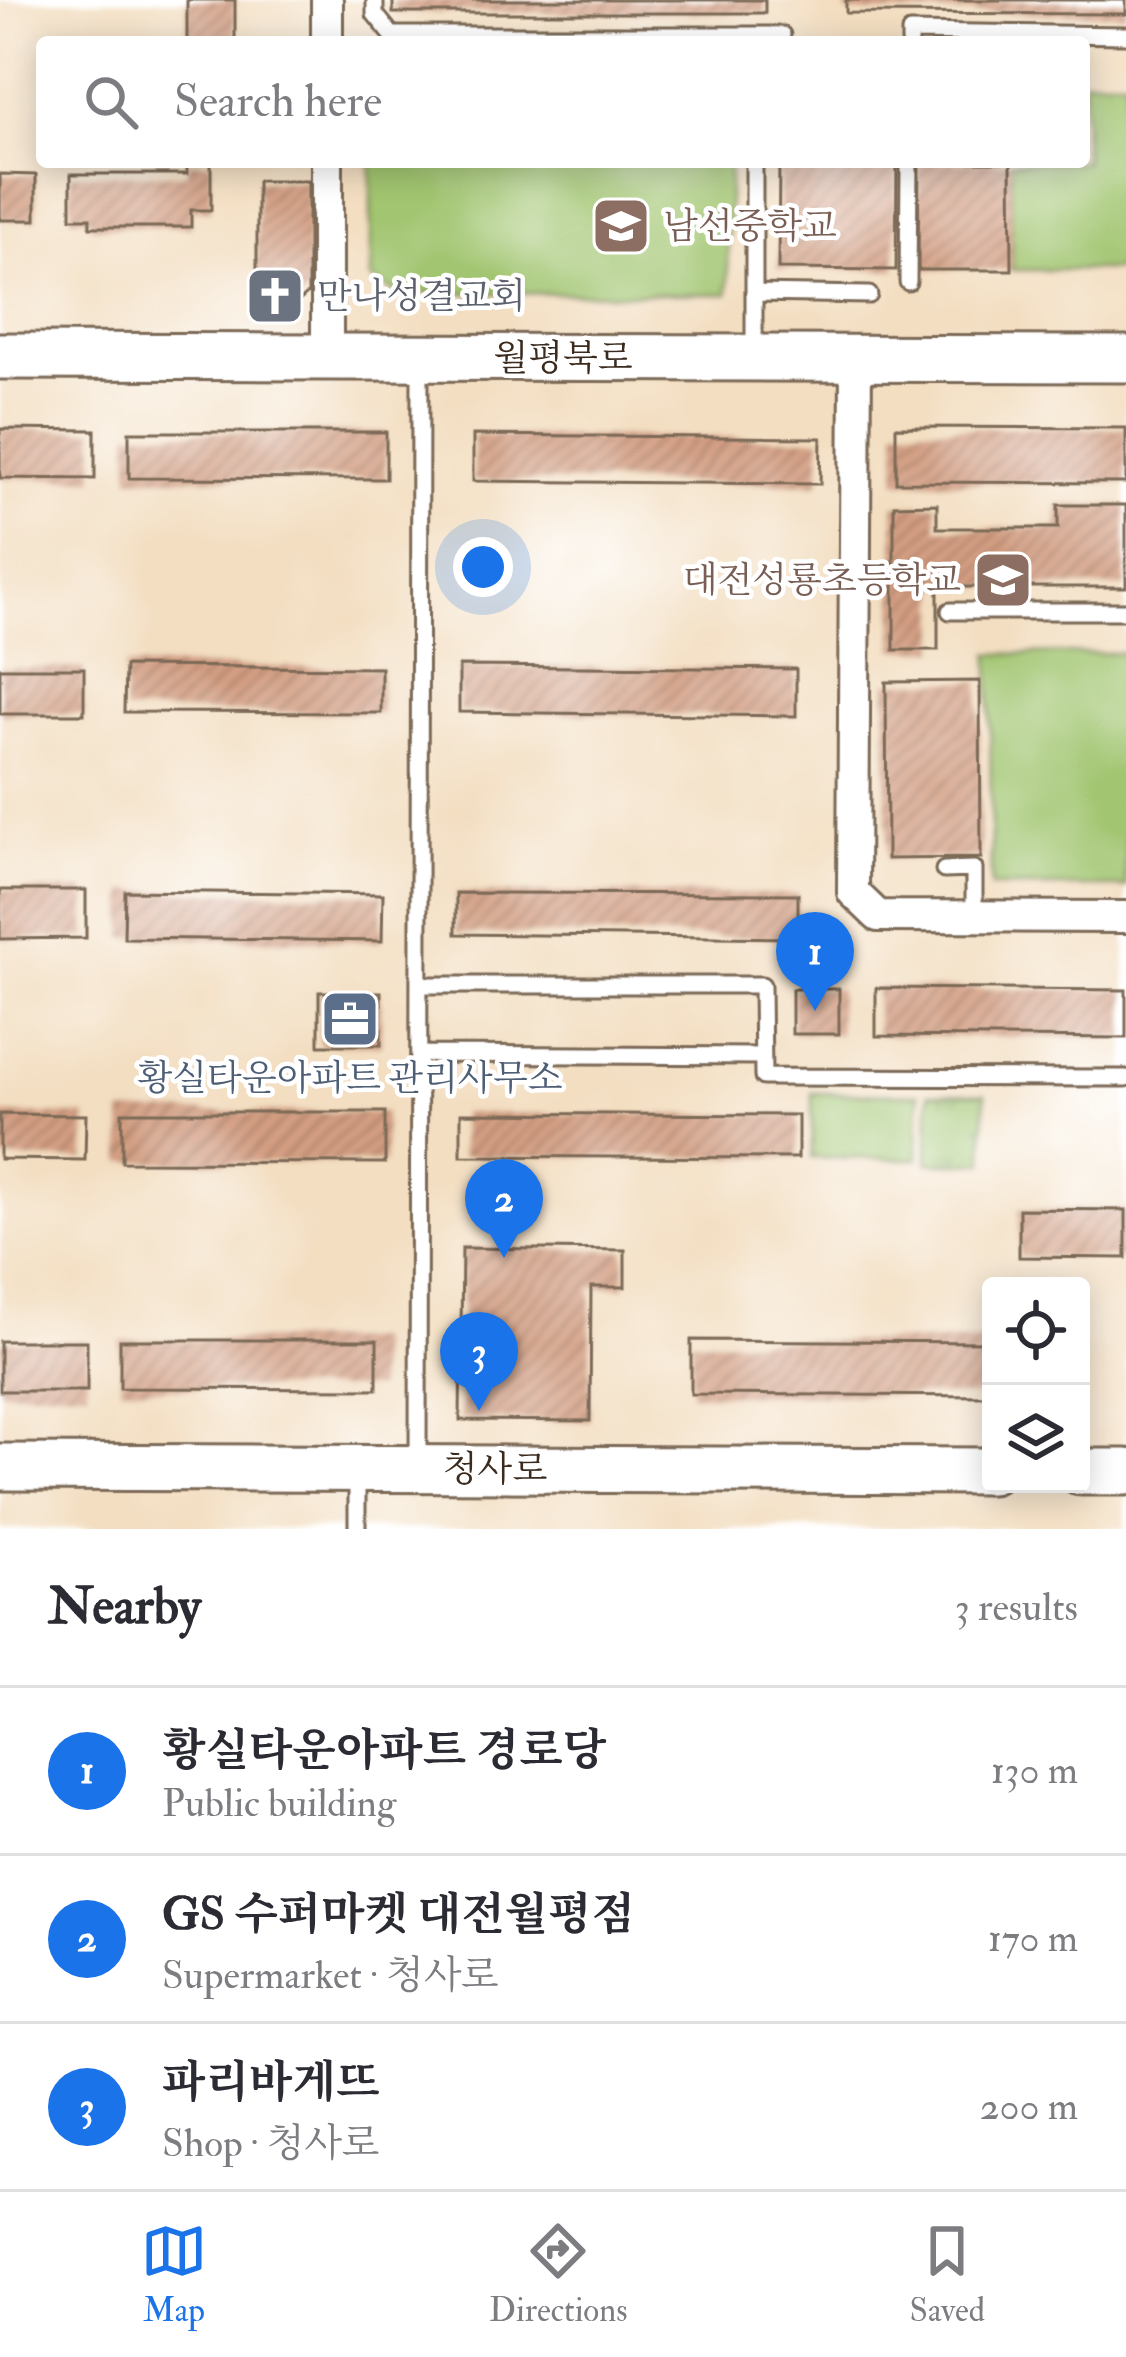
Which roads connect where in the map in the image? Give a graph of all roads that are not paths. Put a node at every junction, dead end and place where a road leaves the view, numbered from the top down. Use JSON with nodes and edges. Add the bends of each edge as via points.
{"nodes":[{"id":1,"x":327,"y":0,"type":"edge"},
{"id":2,"x":375,"y":0,"type":"edge"},
{"id":3,"x":782,"y":35,"type":"dead end"},
{"id":4,"x":1126,"y":35,"type":"edge"},
{"id":5,"x":327,"y":36,"type":"edge"},
{"id":6,"x":537,"y":36,"type":"edge"},
{"id":7,"x":775,"y":36,"type":"edge"},
{"id":8,"x":910,"y":36,"type":"edge"},
{"id":9,"x":326,"y":168,"type":"edge"},
{"id":10,"x":754,"y":168,"type":"edge"},
{"id":11,"x":909,"y":168,"type":"edge"},
{"id":12,"x":908,"y":281,"type":"dead end"},
{"id":13,"x":754,"y":293,"type":"junction"},
{"id":14,"x":869,"y":295,"type":"dead end"},
{"id":15,"x":0,"y":356,"type":"edge"},
{"id":16,"x":326,"y":357,"type":"junction"},
{"id":17,"x":421,"y":357,"type":"junction"},
{"id":18,"x":754,"y":358,"type":"junction"},
{"id":19,"x":856,"y":358,"type":"junction"},
{"id":20,"x":1126,"y":359,"type":"edge"},
{"id":21,"x":950,"y":611,"type":"dead end"},
{"id":22,"x":1126,"y":611,"type":"edge"},
{"id":23,"x":944,"y":870,"type":"dead end"},
{"id":24,"x":974,"y":916,"type":"junction"},
{"id":25,"x":1126,"y":917,"type":"edge"},
{"id":26,"x":419,"y":985,"type":"junction"},
{"id":27,"x":419,"y":1054,"type":"junction"},
{"id":28,"x":762,"y":1056,"type":"junction"},
{"id":29,"x":1126,"y":1078,"type":"edge"},
{"id":30,"x":0,"y":1467,"type":"edge"},
{"id":31,"x":418,"y":1468,"type":"junction"},
{"id":32,"x":357,"y":1469,"type":"junction"},
{"id":33,"x":982,"y":1471,"type":"edge"},
{"id":34,"x":1090,"y":1472,"type":"edge"},
{"id":35,"x":1126,"y":1472,"type":"edge"},
{"id":36,"x":357,"y":1529,"type":"edge"}],
"edges":[{"from":1,"to":5,"type":"street"},
{"from":2,"to":6,"type":"lane","via":[[375,14],[392,34]]},
{"from":3,"to":7,"type":"lane"},
{"from":4,"to":8,"type":"lane"},
{"from":9,"to":16,"type":"street"},
{"from":10,"to":13,"type":"lane"},
{"from":11,"to":12,"type":"lane"},
{"from":13,"to":14,"type":"lane"},
{"from":13,"to":18,"type":"lane"},
{"from":15,"to":16,"type":"street","name":"월평북로"},
{"from":16,"to":17,"type":"street","name":"월평북로"},
{"from":17,"to":18,"type":"street","name":"월평북로"},
{"from":17,"to":26,"type":"lane"},
{"from":18,"to":19,"type":"street","name":"월평북로"},
{"from":19,"to":20,"type":"street","name":"월평북로"},
{"from":19,"to":24,"type":"street","via":[[853,892],[878,916]]},
{"from":21,"to":22,"type":"lane"},
{"from":23,"to":24,"type":"lane","via":[[974,869]]},
{"from":24,"to":25,"type":"street"},
{"from":26,"to":27,"type":"lane"},
{"from":26,"to":28,"type":"lane","via":[[762,985]]},
{"from":27,"to":28,"type":"lane"},
{"from":27,"to":31,"type":"lane"},
{"from":28,"to":29,"type":"lane","via":[[763,1076]]},
{"from":30,"to":32,"type":"street","name":"청사로"},
{"from":31,"to":32,"type":"street","name":"청사로"},
{"from":31,"to":33,"type":"street","name":"청사로"},
{"from":32,"to":36,"type":"lane"},
{"from":34,"to":35,"type":"street"}]}
